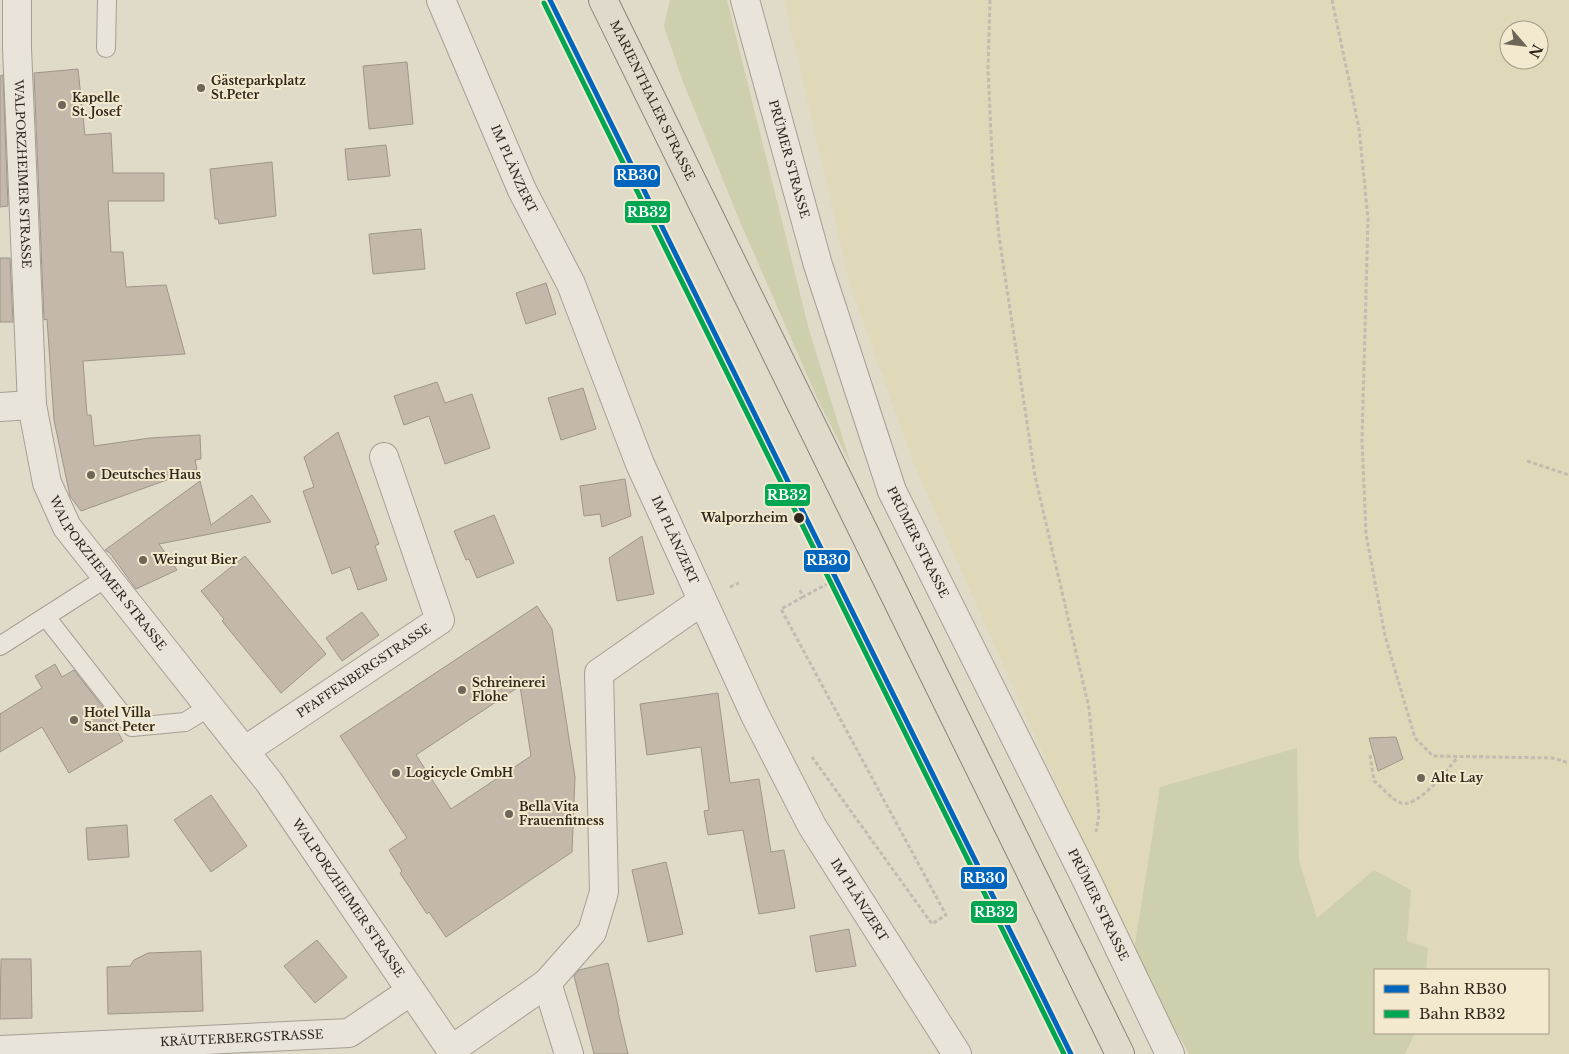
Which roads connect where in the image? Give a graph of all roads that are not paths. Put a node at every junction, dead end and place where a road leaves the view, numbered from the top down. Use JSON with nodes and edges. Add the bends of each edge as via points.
{"nodes":[{"id":1,"x":17,"y":0,"type":"edge"},
{"id":2,"x":107,"y":0,"type":"edge"},
{"id":3,"x":442,"y":0,"type":"edge"},
{"id":4,"x":603,"y":0,"type":"edge"},
{"id":5,"x":745,"y":0,"type":"edge"},
{"id":6,"x":106,"y":48,"type":"dead end"},
{"id":7,"x":9,"y":60,"type":"edge"},
{"id":8,"x":32,"y":405,"type":"junction"},
{"id":9,"x":0,"y":407,"type":"edge"},
{"id":10,"x":384,"y":457,"type":"dead end"},
{"id":11,"x":106,"y":578,"type":"junction"},
{"id":12,"x":702,"y":601,"type":"junction"},
{"id":13,"x":46,"y":617,"type":"junction"},
{"id":14,"x":0,"y":646,"type":"edge"},
{"id":15,"x":209,"y":707,"type":"junction"},
{"id":16,"x":244,"y":751,"type":"junction"},
{"id":17,"x":547,"y":983,"type":"junction"},
{"id":18,"x":411,"y":991,"type":"junction"},
{"id":19,"x":0,"y":1050,"type":"edge"},
{"id":20,"x":452,"y":1052,"type":"edge"},
{"id":21,"x":569,"y":1054,"type":"edge"},
{"id":22,"x":957,"y":1054,"type":"edge"},
{"id":23,"x":1120,"y":1054,"type":"edge"},
{"id":24,"x":1170,"y":1054,"type":"edge"}],
"edges":[{"from":1,"to":7,"type":"street","name":"WALPORZHEIMER STRASSE"},
{"from":2,"to":6,"type":"lane"},
{"from":3,"to":12,"type":"street","name":"IM PLÄNZERT","via":[[522,190],[571,284],[640,464]]},
{"from":4,"to":23,"type":"main road","name":"MARIENTHALER STRASSE"},
{"from":5,"to":24,"type":"street","name":"PRÜMER STRASSE","via":[[818,265],[892,491]]},
{"from":7,"to":8,"type":"street","name":"WALPORZHEIMER STRASSE"},
{"from":8,"to":9,"type":"street"},
{"from":8,"to":11,"type":"street","name":"WALPORZHEIMER STRASSE","via":[[47,483],[68,527]]},
{"from":10,"to":16,"type":"street","name":"PFAFFENBERGSTRASSE","via":[[440,620]]},
{"from":11,"to":13,"type":"lane"},
{"from":11,"to":15,"type":"street","name":"WALPORZHEIMER STRASSE"},
{"from":12,"to":17,"type":"street","via":[[599,673],[604,892],[592,932]]},
{"from":12,"to":22,"type":"street","name":"IM PLÄNZERT","via":[[812,826]]},
{"from":13,"to":14,"type":"lane"},
{"from":13,"to":15,"type":"lane","via":[[132,727],[184,722]]},
{"from":15,"to":16,"type":"street","name":"WALPORZHEIMER STRASSE"},
{"from":16,"to":18,"type":"street","name":"WALPORZHEIMER STRASSE","via":[[269,782]]},
{"from":17,"to":20,"type":"street"},
{"from":17,"to":21,"type":"street"},
{"from":18,"to":19,"type":"street","name":"KRÄUTERBERGSTRASSE","via":[[349,1033]]},
{"from":18,"to":20,"type":"street","name":"WALPORZHEIMER STRASSE"}]}
